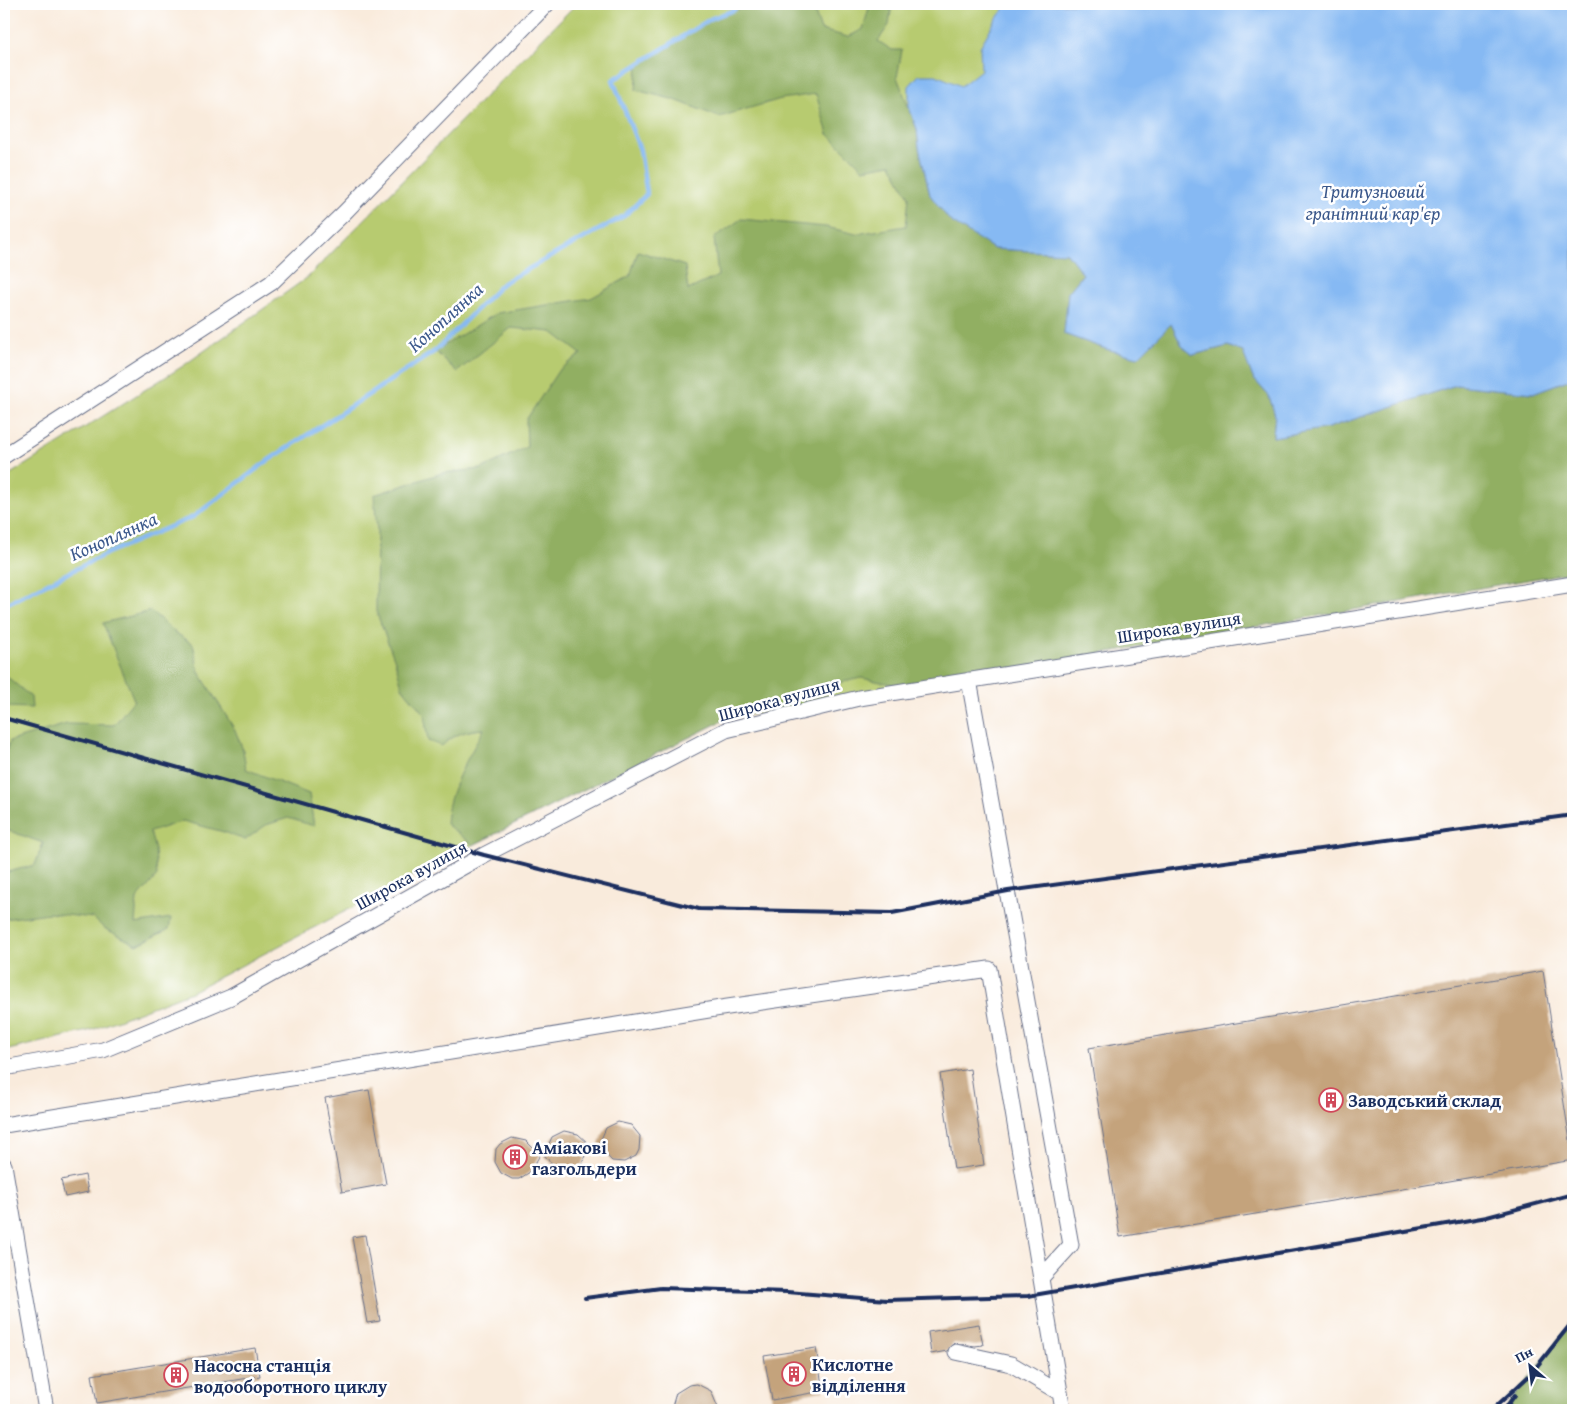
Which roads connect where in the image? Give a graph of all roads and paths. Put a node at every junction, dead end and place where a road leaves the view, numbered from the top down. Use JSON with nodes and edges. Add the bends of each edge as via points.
{"nodes":[{"id":1,"x":547,"y":4,"type":"edge"},
{"id":2,"x":4,"y":456,"type":"edge"},
{"id":3,"x":1573,"y":584,"type":"edge"},
{"id":4,"x":970,"y":680,"type":"junction"},
{"id":5,"x":4,"y":1068,"type":"edge"},
{"id":6,"x":4,"y":1125,"type":"edge"},
{"id":7,"x":4,"y":1165,"type":"edge"},
{"id":8,"x":1041,"y":1278,"type":"junction"},
{"id":9,"x":956,"y":1352,"type":"dead end"},
{"id":10,"x":1060,"y":1393,"type":"junction"},
{"id":11,"x":46,"y":1410,"type":"edge"},
{"id":12,"x":1063,"y":1410,"type":"edge"}],
"edges":[{"from":1,"to":2,"type":"street","via":[[344,213],[271,283]]},
{"from":3,"to":4,"type":"street","name":"Широка вулиця"},
{"from":4,"to":5,"type":"street","name":"Широка вулиця","via":[[860,698],[726,730],[484,855],[230,997],[103,1050]]},
{"from":4,"to":8,"type":"street","via":[[1071,1245]]},
{"from":6,"to":8,"type":"street","via":[[721,1008],[989,969]]},
{"from":7,"to":11,"type":"street"},
{"from":8,"to":10,"type":"street"},
{"from":9,"to":10,"type":"street","via":[[1011,1364]]},
{"from":10,"to":12,"type":"street"}]}
